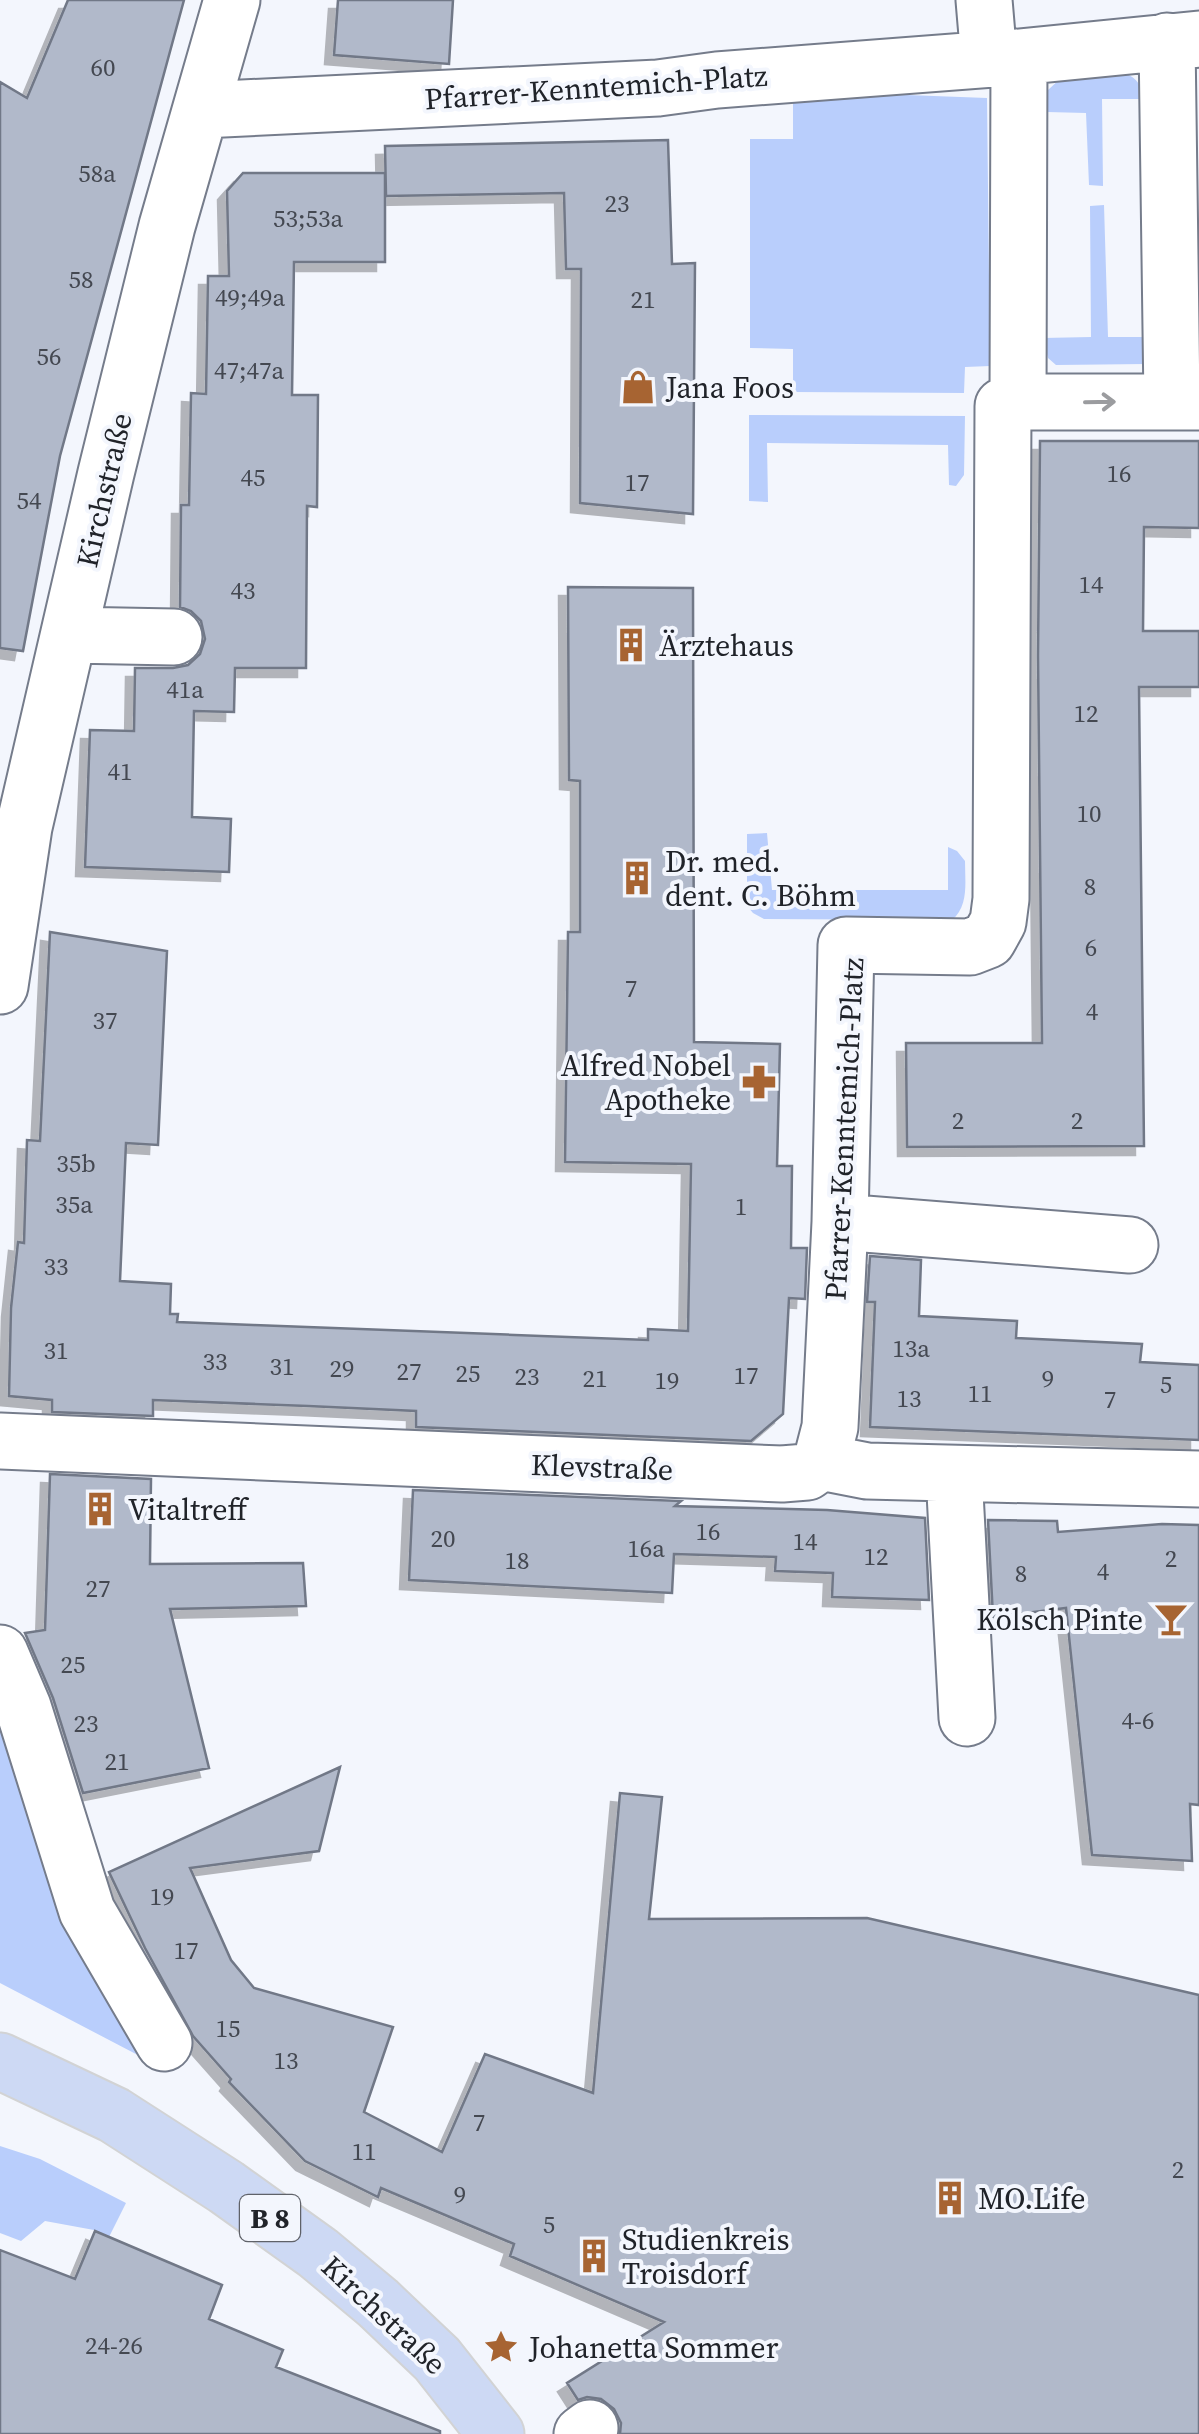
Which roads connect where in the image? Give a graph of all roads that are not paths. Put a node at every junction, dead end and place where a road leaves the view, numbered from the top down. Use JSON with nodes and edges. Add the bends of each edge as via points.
{"nodes":[{"id":1,"x":232,"y":0,"type":"edge"},
{"id":2,"x":984,"y":0,"type":"edge"},
{"id":3,"x":1183,"y":40,"type":"edge"},
{"id":4,"x":1004,"y":58,"type":"junction"},
{"id":5,"x":202,"y":110,"type":"junction"},
{"id":6,"x":1185,"y":402,"type":"edge"},
{"id":7,"x":1010,"y":404,"type":"junction"},
{"id":8,"x":70,"y":635,"type":"junction"},
{"id":9,"x":174,"y":637,"type":"dead end"},
{"id":10,"x":0,"y":986,"type":"edge"},
{"id":11,"x":840,"y":1222,"type":"junction"},
{"id":12,"x":1130,"y":1245,"type":"dead end"},
{"id":13,"x":0,"y":1441,"type":"edge"},
{"id":14,"x":820,"y":1462,"type":"junction"},
{"id":15,"x":954,"y":1474,"type":"junction"},
{"id":16,"x":1199,"y":1479,"type":"edge"},
{"id":17,"x":0,"y":1653,"type":"edge"},
{"id":18,"x":966,"y":1718,"type":"dead end"},
{"id":19,"x":164,"y":2042,"type":"dead end"},
{"id":20,"x":0,"y":2061,"type":"edge"},
{"id":21,"x":496,"y":2434,"type":"edge"}],
"edges":[{"from":1,"to":5,"type":"street","name":"Kirchstraße"},
{"from":2,"to":4,"type":"street","name":"Pfarrer-Kenntemich-Platz"},
{"from":3,"to":4,"type":"street","name":"Pfarrer-Kenntemich-Platz"},
{"from":3,"to":6,"type":"street"},
{"from":4,"to":5,"type":"street","name":"Pfarrer-Kenntemich-Platz","via":[[658,88]]},
{"from":4,"to":7,"type":"street","name":"Pfarrer-Kenntemich-Platz"},
{"from":5,"to":8,"type":"street","name":"Kirchstraße","via":[[167,226]]},
{"from":7,"to":6,"type":"street","one_way":true},
{"from":7,"to":11,"type":"street","name":"Pfarrer-Kenntemich-Platz","via":[[998,922],[988,940],[970,947],[846,945]]},
{"from":8,"to":9,"type":"street"},
{"from":8,"to":10,"type":"street","name":"Kirchstraße","via":[[24,827]]},
{"from":11,"to":12,"type":"street"},
{"from":11,"to":14,"type":"street","name":"Pfarrer-Kenntemich-Platz","via":[[830,1427]]},
{"from":13,"to":14,"type":"street","name":"Klevstraße","via":[[782,1474],[807,1472]]},
{"from":14,"to":15,"type":"street","name":"Klevstraße"},
{"from":15,"to":16,"type":"street","name":"Klevstraße"},
{"from":15,"to":18,"type":"street"},
{"from":17,"to":19,"type":"street","via":[[87,1911]]},
{"from":20,"to":21,"type":"main road","name":"Kirchstraße","number":"B 8","via":[[114,2114],[318,2253],[437,2360]]}]}
